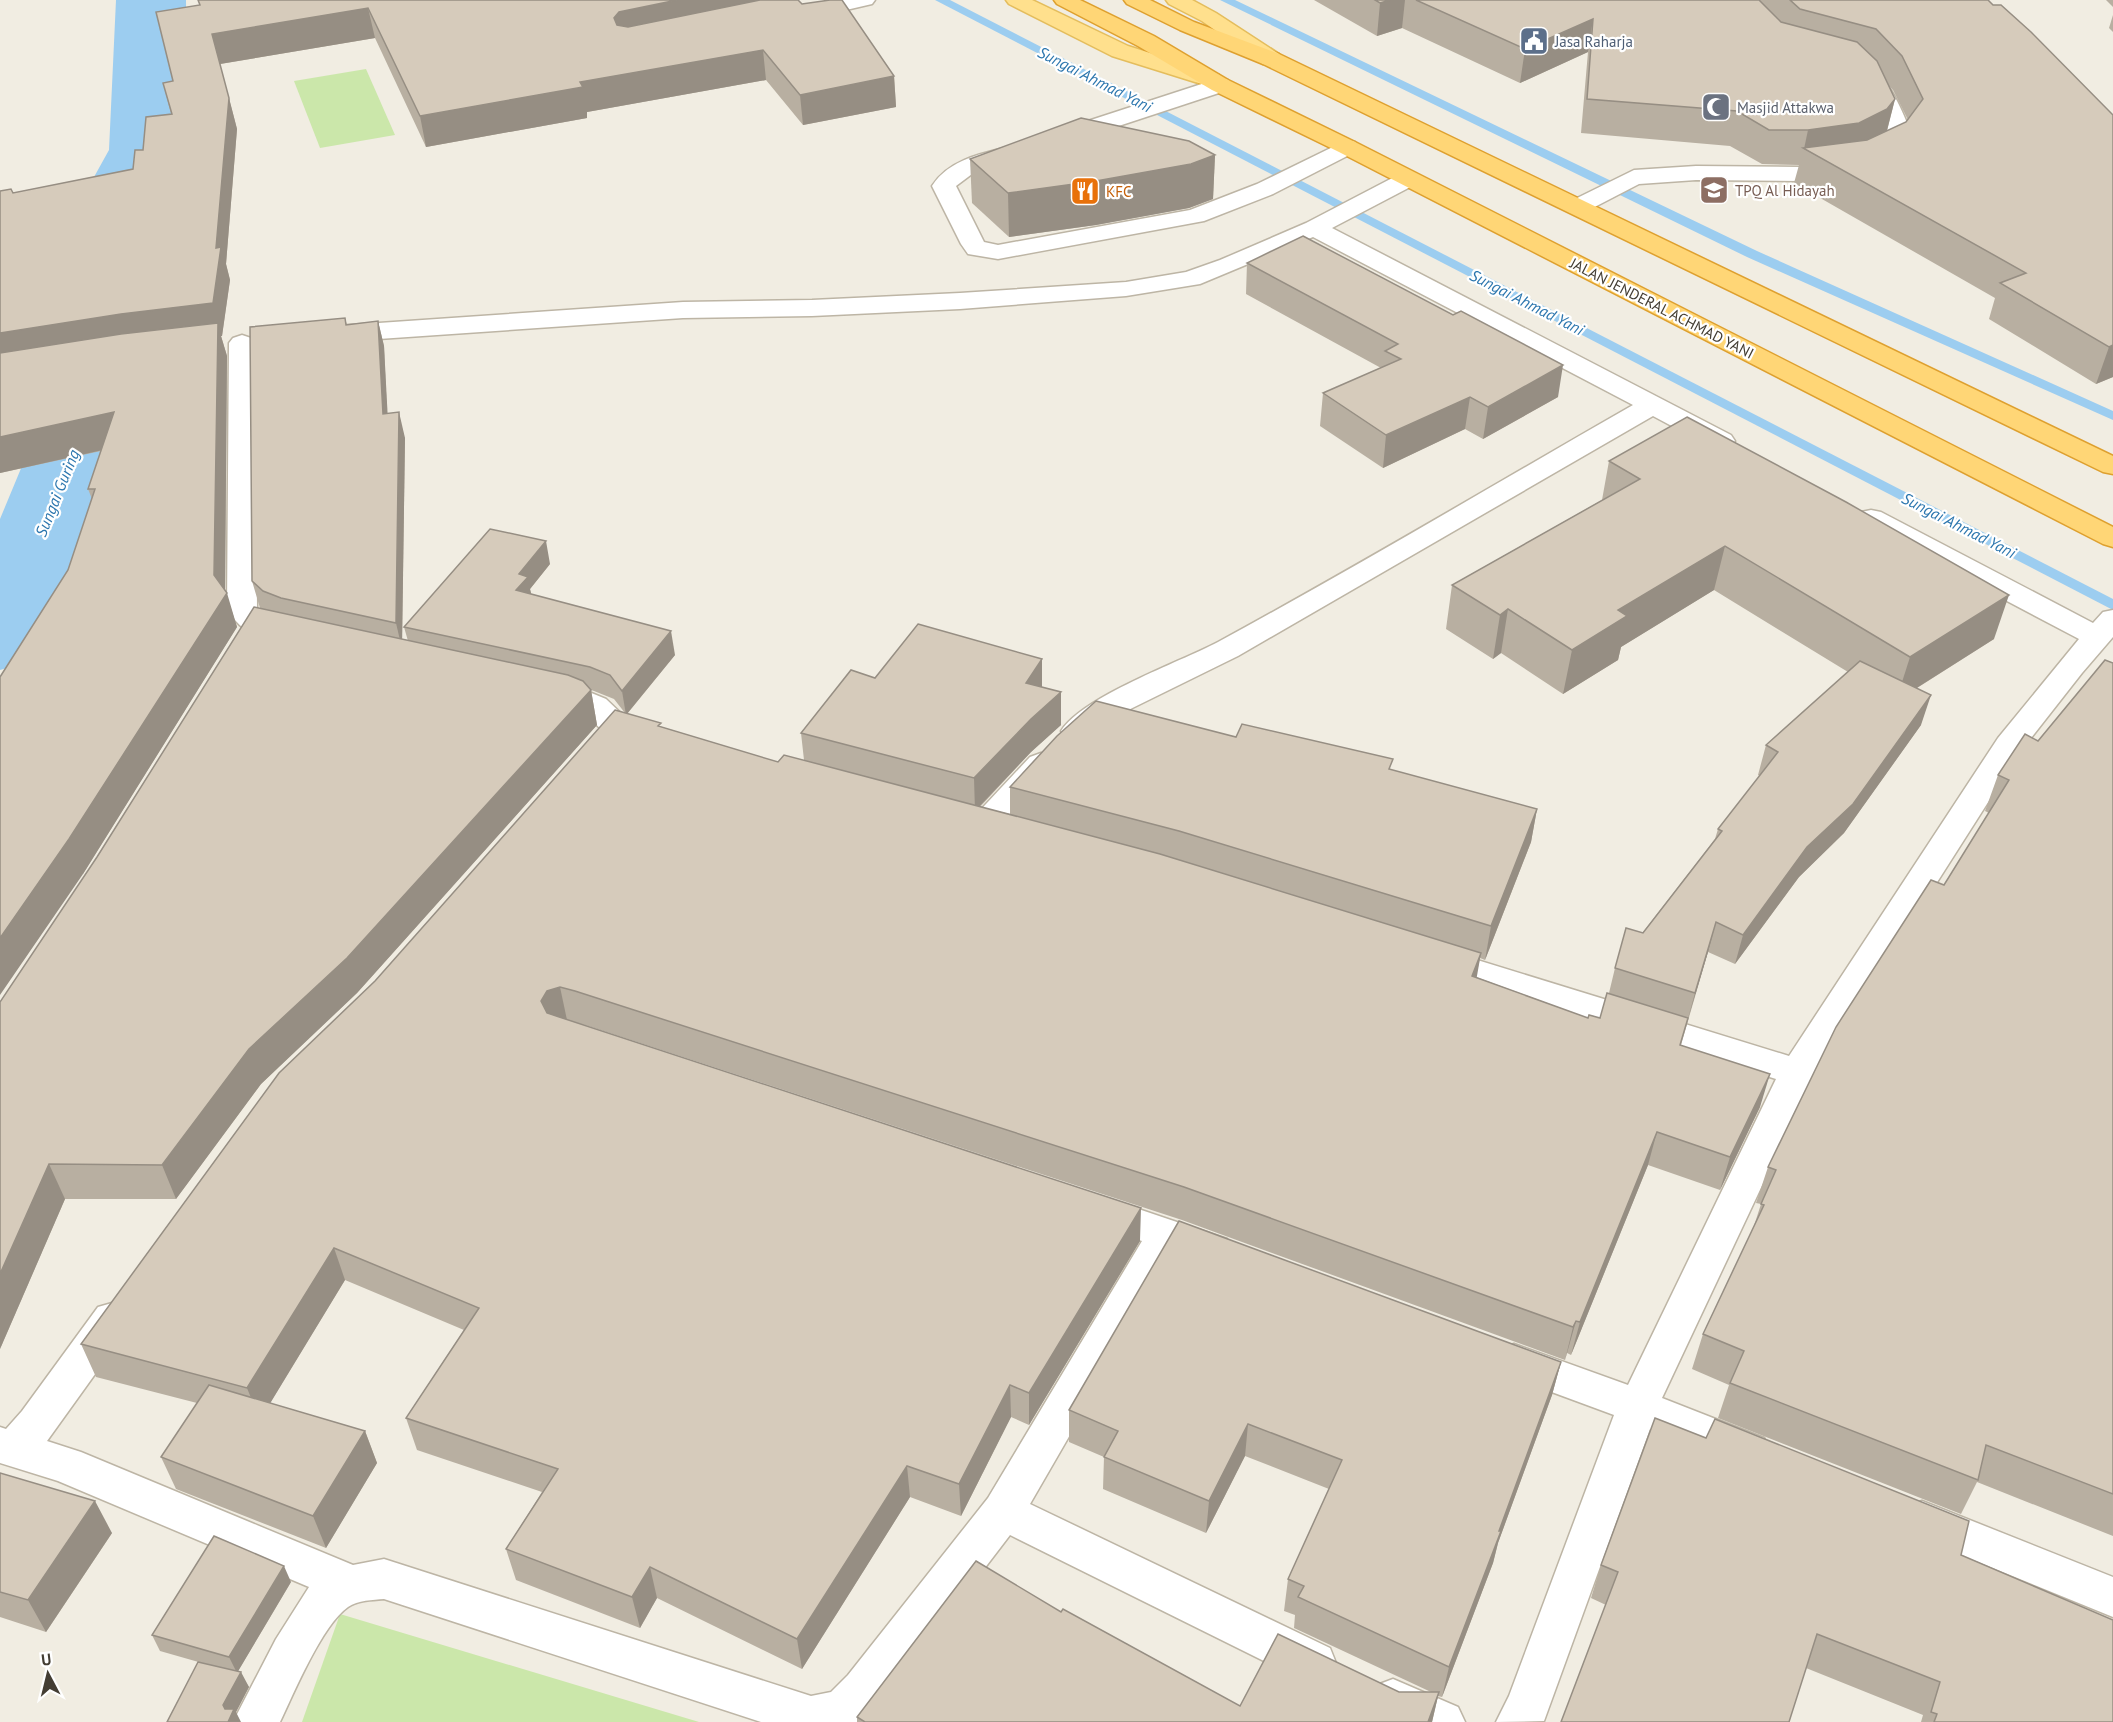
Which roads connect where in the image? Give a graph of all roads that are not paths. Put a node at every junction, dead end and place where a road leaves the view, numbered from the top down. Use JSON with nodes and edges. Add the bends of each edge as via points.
{"nodes":[{"id":1,"x":865,"y":0,"type":"edge"},
{"id":2,"x":1016,"y":0,"type":"edge"},
{"id":3,"x":1064,"y":0,"type":"edge"},
{"id":4,"x":1134,"y":0,"type":"edge"},
{"id":5,"x":1176,"y":0,"type":"edge"},
{"id":6,"x":778,"y":19,"type":"edge"},
{"id":7,"x":1271,"y":59,"type":"junction"},
{"id":8,"x":1848,"y":67,"type":"edge"},
{"id":9,"x":1215,"y":83,"type":"junction"},
{"id":10,"x":1098,"y":125,"type":"junction"},
{"id":11,"x":1128,"y":141,"type":"edge"},
{"id":12,"x":1347,"y":147,"type":"junction"},
{"id":13,"x":1408,"y":179,"type":"junction"},
{"id":14,"x":1208,"y":184,"type":"dead end"},
{"id":15,"x":1237,"y":200,"type":"junction"},
{"id":16,"x":1576,"y":207,"type":"junction"},
{"id":17,"x":1321,"y":224,"type":"junction"},
{"id":18,"x":308,"y":336,"type":"edge"},
{"id":19,"x":242,"y":343,"type":"dead end"},
{"id":20,"x":1651,"y":406,"type":"junction"},
{"id":21,"x":1746,"y":454,"type":"edge"},
{"id":22,"x":2113,"y":466,"type":"edge"},
{"id":23,"x":1851,"y":508,"type":"edge"},
{"id":24,"x":2113,"y":538,"type":"edge"},
{"id":25,"x":2105,"y":628,"type":"edge"},
{"id":26,"x":316,"y":642,"type":"edge"},
{"id":27,"x":525,"y":687,"type":"edge"},
{"id":28,"x":678,"y":746,"type":"edge"},
{"id":29,"x":1017,"y":836,"type":"edge"},
{"id":30,"x":1413,"y":952,"type":"edge"},
{"id":31,"x":1797,"y":1072,"type":"junction"},
{"id":32,"x":1065,"y":1199,"type":"edge"},
{"id":33,"x":1167,"y":1233,"type":"junction"},
{"id":34,"x":1245,"y":1262,"type":"edge"},
{"id":35,"x":135,"y":1288,"type":"edge"},
{"id":36,"x":1481,"y":1348,"type":"edge"},
{"id":37,"x":1638,"y":1406,"type":"junction"},
{"id":38,"x":7,"y":1447,"type":"edge"},
{"id":39,"x":1782,"y":1464,"type":"edge"},
{"id":40,"x":1892,"y":1508,"type":"edge"},
{"id":41,"x":1003,"y":1511,"type":"junction"},
{"id":42,"x":351,"y":1584,"type":"junction"},
{"id":43,"x":2113,"y":1597,"type":"edge"},
{"id":44,"x":256,"y":1722,"type":"edge"},
{"id":45,"x":1442,"y":1722,"type":"edge"},
{"id":46,"x":1519,"y":1722,"type":"edge"}],
"edges":[{"from":1,"to":6,"type":"street"},
{"from":2,"to":9,"type":"main road","name":"JALAN JENDERAL ACHMAD YANI","via":[[1120,51]]},
{"from":3,"to":9,"type":"highway","name":"JALAN JENDERAL ACHMAD YANI","via":[[1146,41]]},
{"from":4,"to":7,"type":"highway"},
{"from":5,"to":7,"type":"main road"},
{"from":7,"to":16,"type":"highway"},
{"from":8,"to":16,"type":"street","via":[[1858,69],[1880,91],[1901,134],[1888,150],[1857,166],[1800,174],[1634,177]]},
{"from":9,"to":10,"type":"street"},
{"from":9,"to":12,"type":"highway","name":"JALAN JENDERAL ACHMAD YANI"},
{"from":10,"to":11,"type":"street"},
{"from":10,"to":15,"type":"street","via":[[961,170],[946,179],[944,186],[977,249],[998,252],[1196,216]]},
{"from":12,"to":13,"type":"highway","name":"JALAN JENDERAL ACHMAD YANI"},
{"from":12,"to":15,"type":"street"},
{"from":13,"to":17,"type":"street"},
{"from":13,"to":24,"type":"highway","name":"JALAN JENDERAL ACHMAD YANI"},
{"from":14,"to":15,"type":"street"},
{"from":16,"to":22,"type":"highway"},
{"from":17,"to":18,"type":"street","via":[[1191,279],[1126,289],[960,301],[682,310]]},
{"from":17,"to":20,"type":"street"},
{"from":19,"to":26,"type":"street","via":[[242,609],[250,636],[281,635]]},
{"from":20,"to":21,"type":"street"},
{"from":20,"to":29,"type":"street","via":[[1227,649],[1097,713],[972,824]]},
{"from":23,"to":25,"type":"street"},
{"from":25,"to":31,"type":"street","via":[[2009,745]]},
{"from":27,"to":28,"type":"street","via":[[601,707],[608,735],[632,734]]},
{"from":30,"to":31,"type":"street"},
{"from":31,"to":37,"type":"street"},
{"from":32,"to":33,"type":"street"},
{"from":33,"to":34,"type":"street"},
{"from":33,"to":41,"type":"street"},
{"from":35,"to":38,"type":"street","via":[[36,1424]]},
{"from":36,"to":37,"type":"street"},
{"from":37,"to":39,"type":"street"},
{"from":37,"to":46,"type":"street"},
{"from":38,"to":42,"type":"street","via":[[66,1466]]},
{"from":40,"to":43,"type":"street"},
{"from":41,"to":42,"type":"street","via":[[864,1690],[842,1712],[811,1717],[384,1579]]},
{"from":41,"to":45,"type":"street"},
{"from":42,"to":44,"type":"street","via":[[329,1596],[313,1617]]}]}
